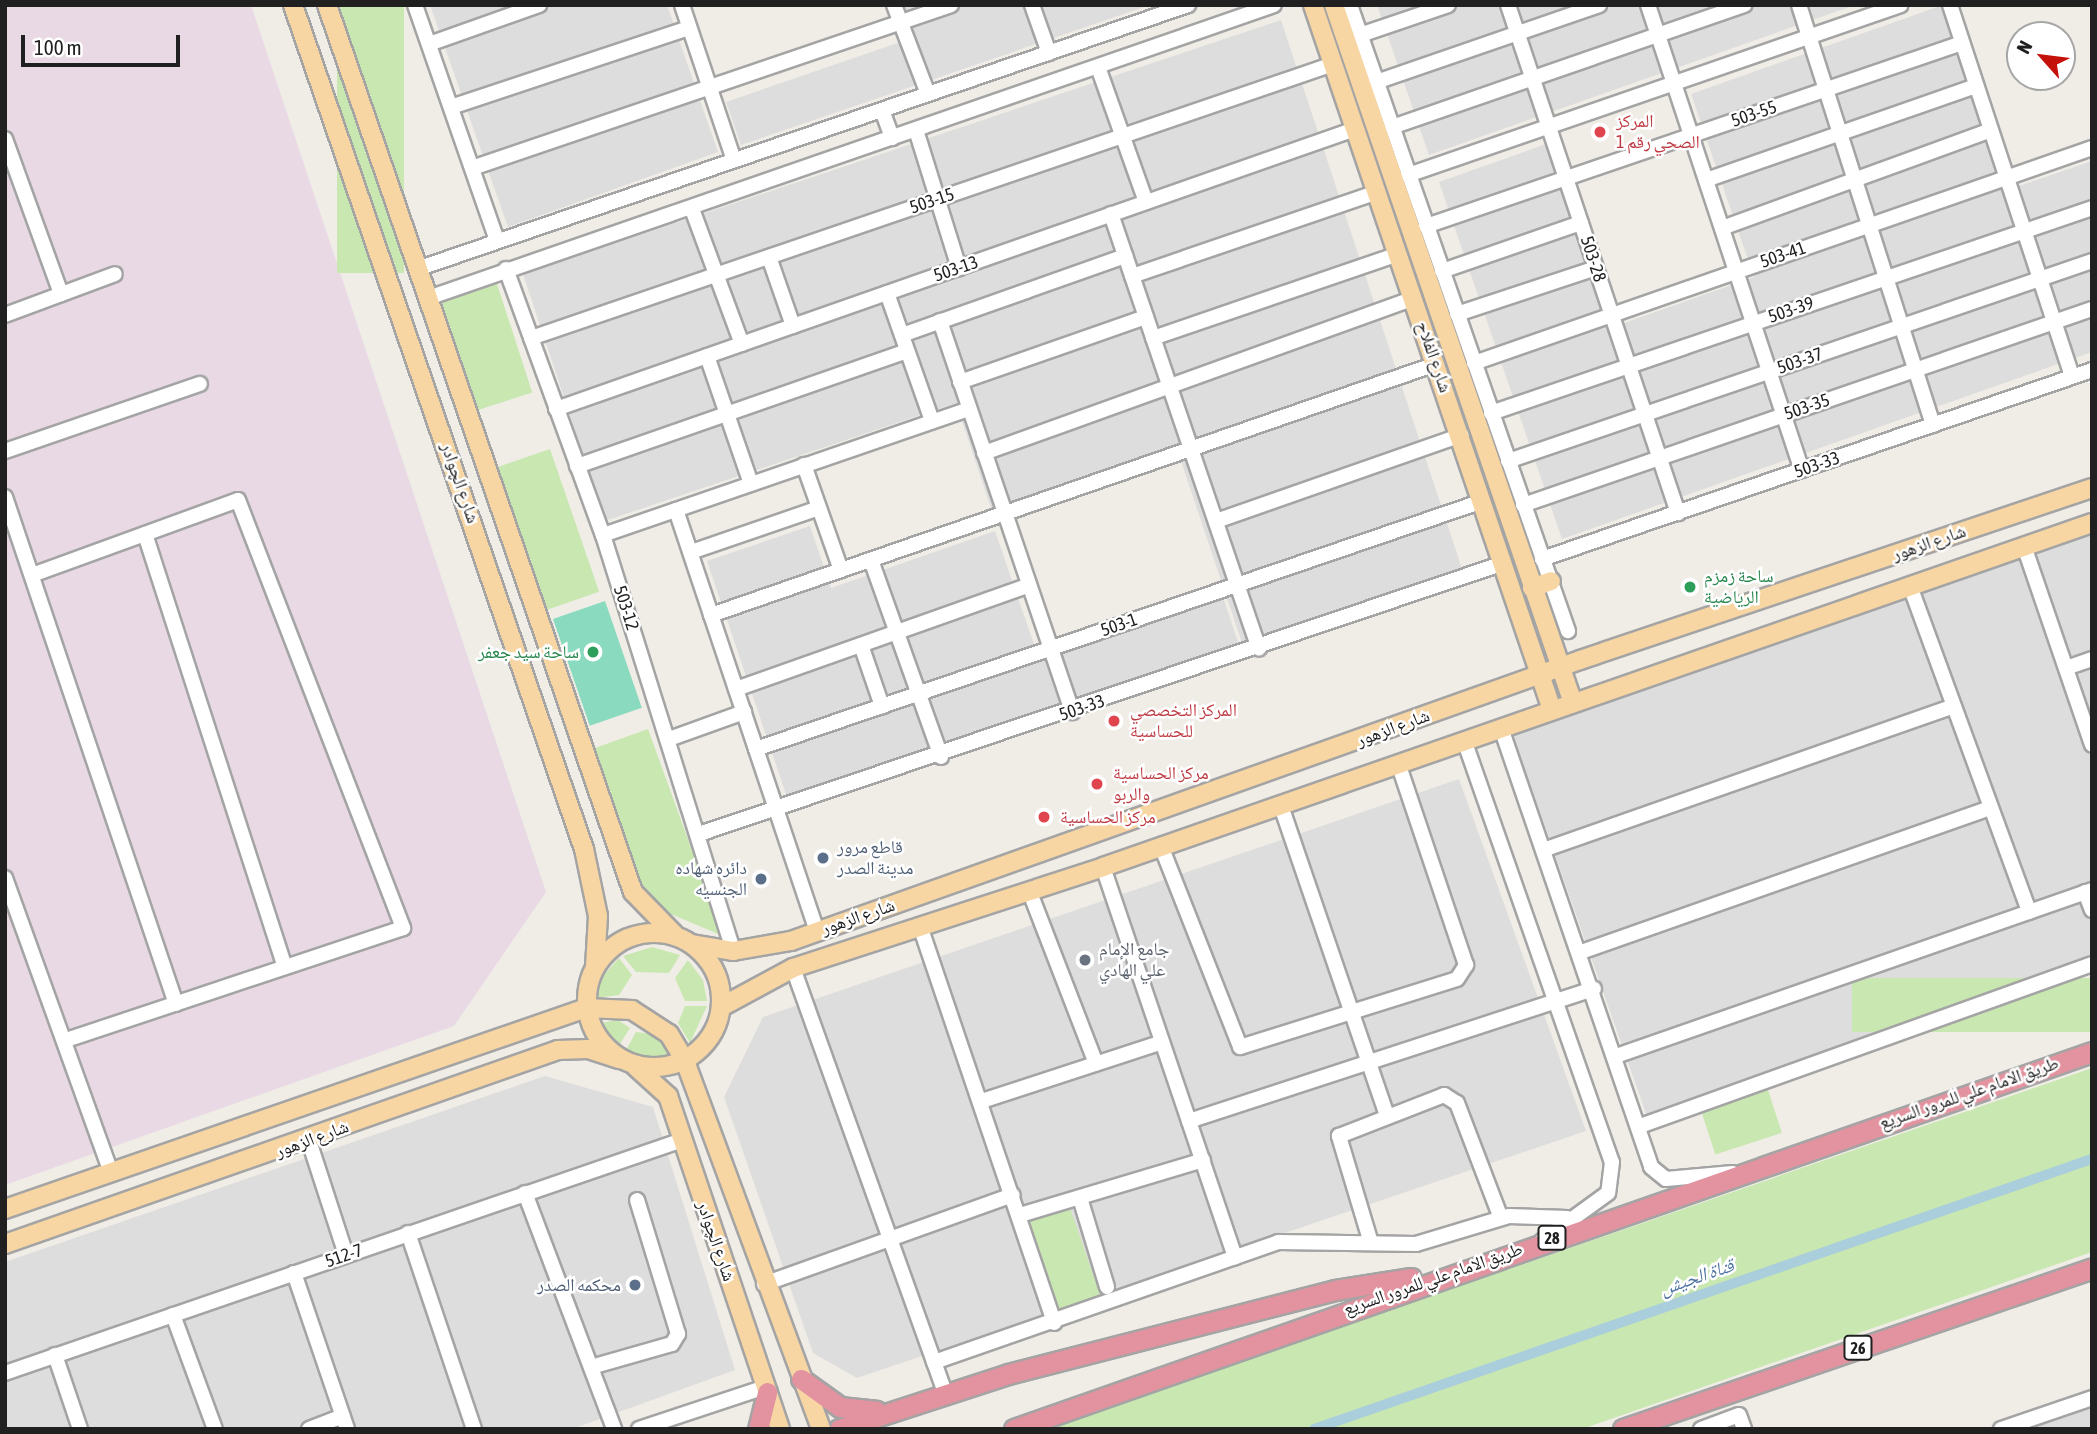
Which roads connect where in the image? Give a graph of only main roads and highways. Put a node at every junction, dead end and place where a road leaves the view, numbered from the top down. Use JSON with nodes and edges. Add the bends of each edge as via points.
{"nodes":[{"id":1,"x":293,"y":5,"type":"edge"},
{"id":2,"x":327,"y":5,"type":"edge"},
{"id":3,"x":1313,"y":5,"type":"edge"},
{"id":4,"x":1334,"y":5,"type":"edge"},
{"id":5,"x":2092,"y":488,"type":"edge"},
{"id":6,"x":2092,"y":523,"type":"edge"},
{"id":7,"x":1551,"y":581,"type":"road end"},
{"id":8,"x":1532,"y":588,"type":"junction"},
{"id":9,"x":1529,"y":637,"type":"junction"},
{"id":10,"x":1550,"y":637,"type":"junction"},
{"id":11,"x":1580,"y":660,"type":"junction"},
{"id":12,"x":1560,"y":668,"type":"junction"},
{"id":13,"x":1542,"y":674,"type":"junction"},
{"id":14,"x":1506,"y":687,"type":"junction"},
{"id":15,"x":1573,"y":703,"type":"junction"},
{"id":16,"x":1552,"y":710,"type":"junction"},
{"id":17,"x":684,"y":940,"type":"junction"},
{"id":18,"x":595,"y":966,"type":"junction"},
{"id":19,"x":721,"y":1007,"type":"junction"},
{"id":20,"x":586,"y":1008,"type":"junction"},
{"id":21,"x":2092,"y":1052,"type":"edge"},
{"id":22,"x":685,"y":1061,"type":"junction"},
{"id":23,"x":627,"y":1063,"type":"junction"},
{"id":24,"x":405,"y":1072,"type":"junction"},
{"id":25,"x":414,"y":1101,"type":"junction"},
{"id":26,"x":5,"y":1209,"type":"edge"},
{"id":27,"x":5,"y":1244,"type":"edge"},
{"id":28,"x":2092,"y":1268,"type":"edge"},
{"id":29,"x":1453,"y":1272,"type":"junction"},
{"id":30,"x":801,"y":1379,"type":"junction"},
{"id":31,"x":766,"y":1389,"type":"junction"},
{"id":32,"x":888,"y":1410,"type":"junction"},
{"id":33,"x":758,"y":1429,"type":"edge"},
{"id":34,"x":780,"y":1429,"type":"edge"},
{"id":35,"x":821,"y":1429,"type":"edge"},
{"id":36,"x":839,"y":1429,"type":"edge"},
{"id":37,"x":1014,"y":1429,"type":"edge"},
{"id":38,"x":1623,"y":1429,"type":"edge"}],
"edges":[{"from":1,"to":18,"type":"main road","name":"شارع الچوادر","via":[[584,849],[598,916]]},
{"from":2,"to":17,"type":"main road","name":"شارع الچوادر","via":[[633,892]]},
{"from":3,"to":9,"type":"main road","name":"شارع الفلاح"},
{"from":4,"to":8,"type":"main road","name":"شارع الفلاح","via":[[1353,30]]},
{"from":5,"to":11,"type":"main road","name":"شارع الزهور"},
{"from":6,"to":15,"type":"main road","name":"شارع الزهور"},
{"from":7,"to":8,"type":"main road"},
{"from":8,"to":10,"type":"main road","name":"شارع الفلاح"},
{"from":9,"to":13,"type":"main road","name":"شارع الفلاح"},
{"from":9,"to":14,"type":"main road","via":[[1523,670]]},
{"from":10,"to":11,"type":"main road"},
{"from":10,"to":12,"type":"main road","name":"شارع الفلاح"},
{"from":11,"to":12,"type":"main road","name":"شارع الزهور"},
{"from":12,"to":13,"type":"main road","name":"شارع الزهور"},
{"from":12,"to":15,"type":"main road","name":"شارع الفلاح"},
{"from":13,"to":14,"type":"main road","name":"شارع الزهور"},
{"from":13,"to":16,"type":"main road","name":"شارع الفلاح"},
{"from":14,"to":17,"type":"main road","name":"شارع الزهور","via":[[817,931],[733,951]]},
{"from":15,"to":16,"type":"main road","name":"شارع الزهور"},
{"from":16,"to":19,"type":"main road","name":"شارع الزهور","via":[[1103,867],[793,968]]},
{"from":17,"to":18,"type":"main road","name":"شارع الزهور","via":[[630,936]]},
{"from":17,"to":19,"type":"main road","name":"شارع الچوادر","via":[[715,972]]},
{"from":18,"to":20,"type":"main road","name":"شارع الچوادر"},
{"from":19,"to":22,"type":"main road","via":[[703,1047]]},
{"from":20,"to":22,"type":"main road","name":"شارع الچوادر","via":[[617,1006],[646,1016],[669,1034]]},
{"from":20,"to":23,"type":"main road","name":"شارع الچوادر","via":[[592,1029]]},
{"from":20,"to":24,"type":"main road","name":"شارع الزهور"},
{"from":21,"to":29,"type":"highway","name":"طريق الامام علي للمرور السريع","number":"28"},
{"from":22,"to":23,"type":"main road"},
{"from":22,"to":30,"type":"main road","name":"شارع الچوادر"},
{"from":23,"to":25,"type":"main road","name":"شارع الزهور","via":[[572,1047]]},
{"from":23,"to":31,"type":"main road","name":"شارع الچوادر","via":[[668,1096]]},
{"from":24,"to":25,"type":"main road"},
{"from":24,"to":26,"type":"main road","name":"شارع الزهور"},
{"from":25,"to":27,"type":"main road","name":"شارع الزهور"},
{"from":28,"to":38,"type":"highway","number":"26"},
{"from":29,"to":32,"type":"highway","via":[[1335,1290]]},
{"from":29,"to":37,"type":"highway","name":"طريق الامام علي للمرور السريع","number":"28"},
{"from":30,"to":32,"type":"highway","via":[[840,1407]]},
{"from":30,"to":35,"type":"main road","name":"شارع الچوادر"},
{"from":31,"to":33,"type":"highway"},
{"from":31,"to":34,"type":"main road","name":"شارع الچوادر"},
{"from":32,"to":36,"type":"highway"}]}
